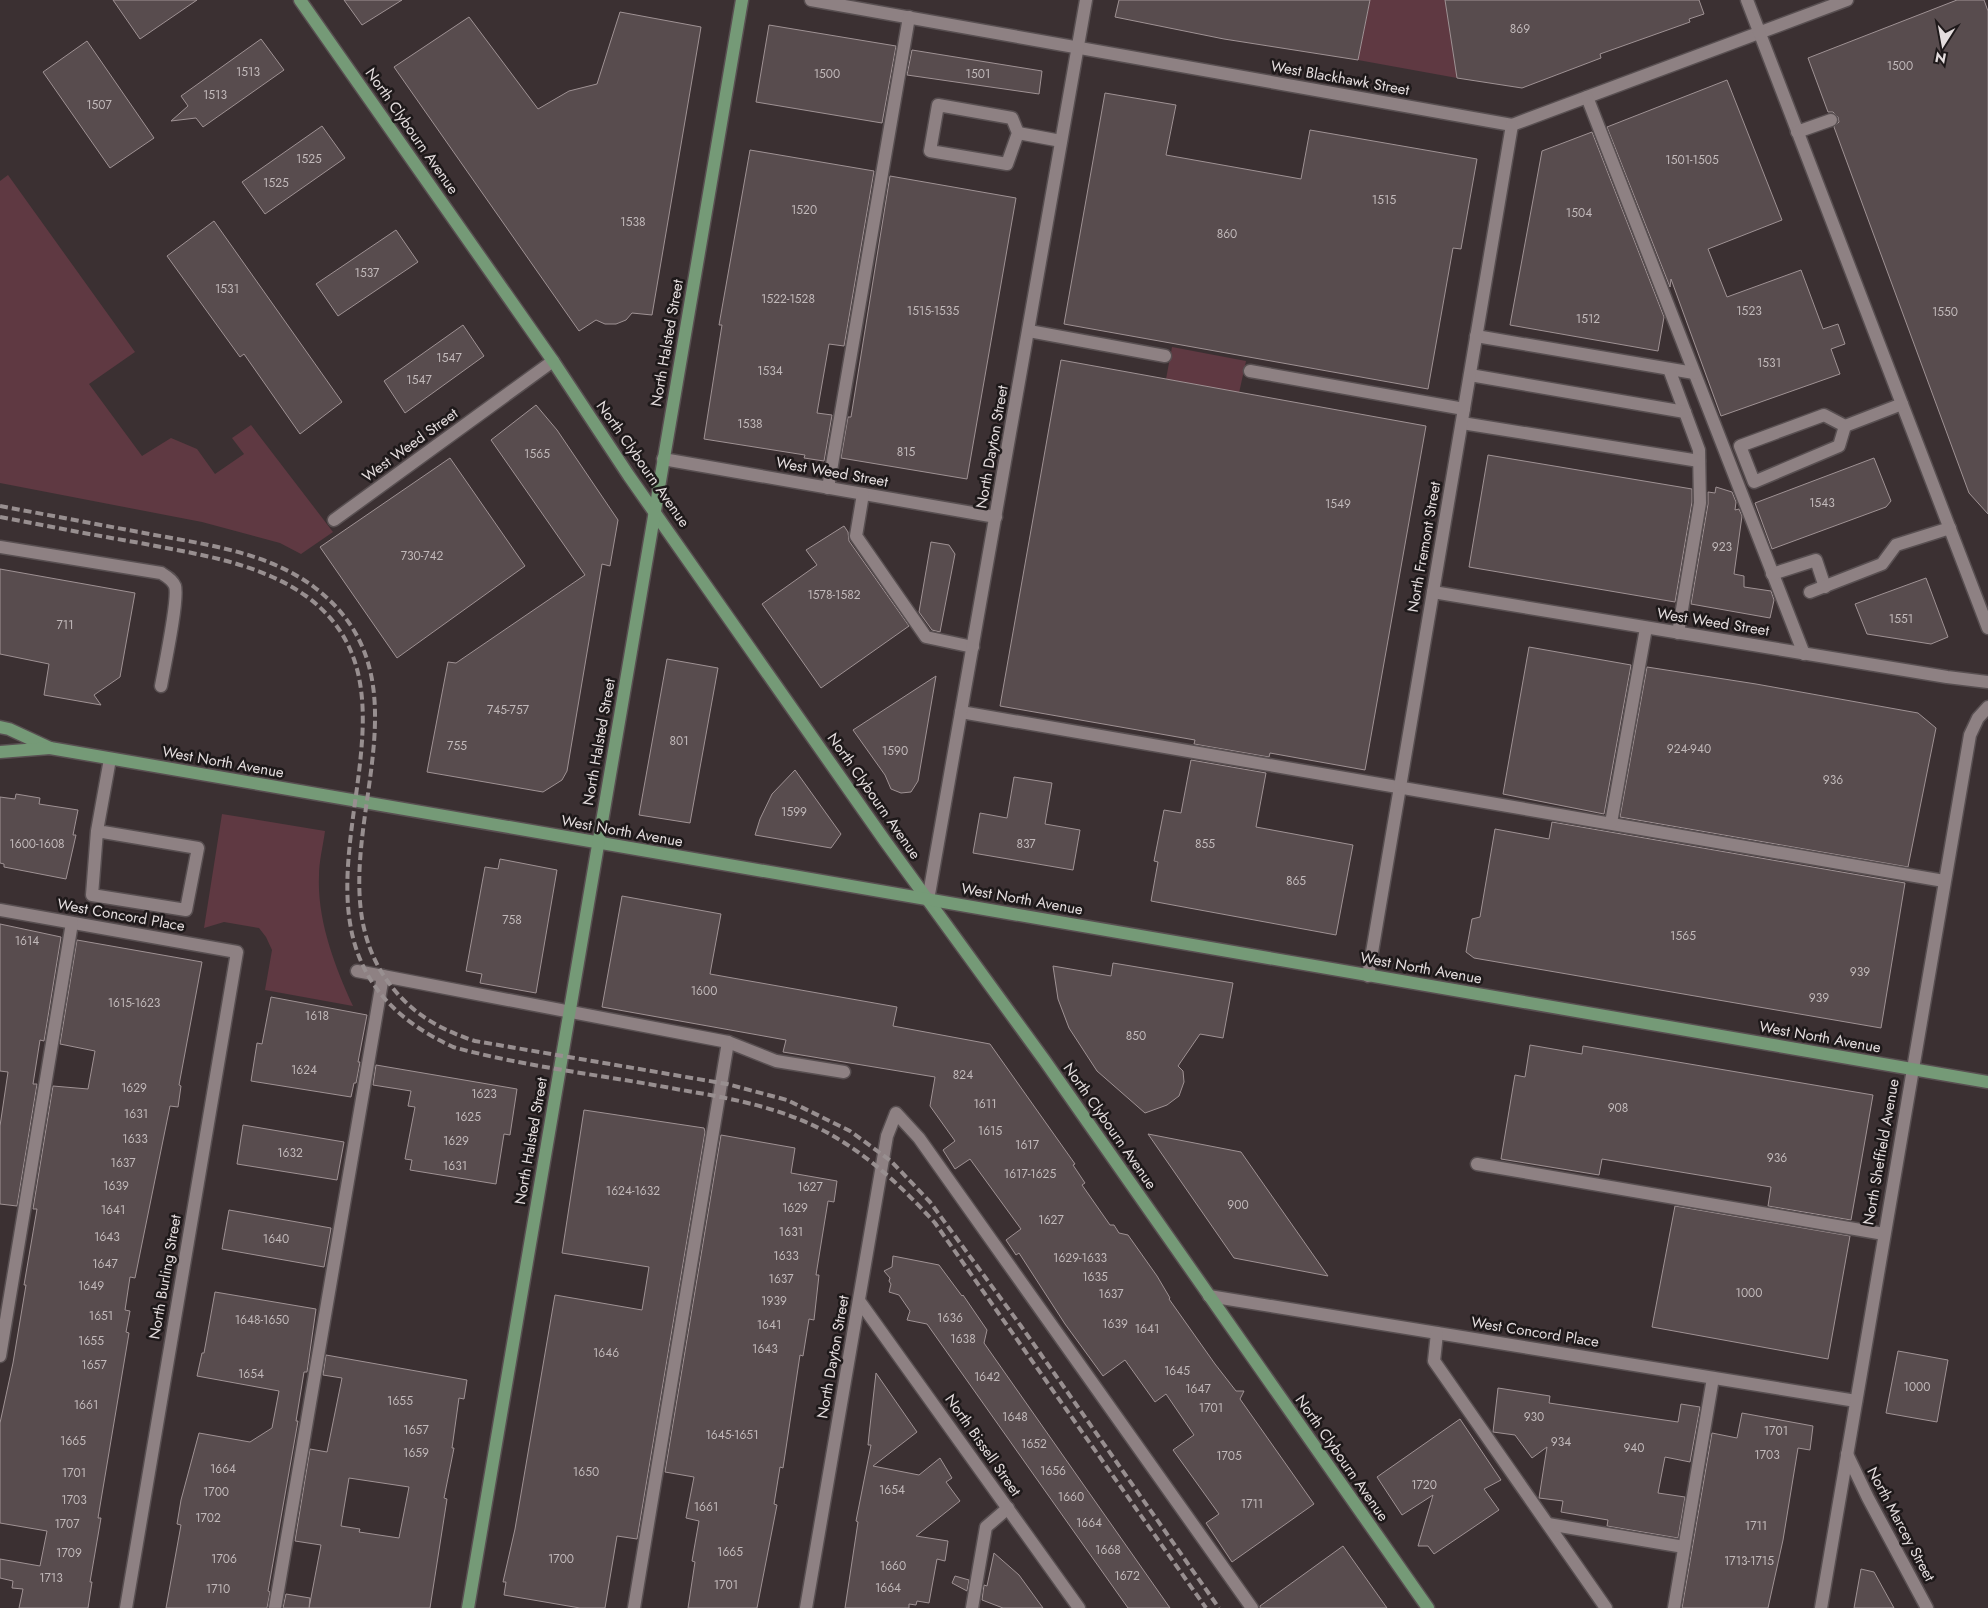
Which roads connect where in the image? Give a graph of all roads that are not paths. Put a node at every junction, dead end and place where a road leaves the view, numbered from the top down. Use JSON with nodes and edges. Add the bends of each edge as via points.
{"nodes":[{"id":1,"x":300,"y":0,"type":"edge"},
{"id":2,"x":742,"y":0,"type":"edge"},
{"id":3,"x":811,"y":0,"type":"edge"},
{"id":4,"x":1086,"y":0,"type":"edge"},
{"id":5,"x":1747,"y":0,"type":"edge"},
{"id":6,"x":1847,"y":0,"type":"edge"},
{"id":7,"x":909,"y":18,"type":"junction"},
{"id":8,"x":1760,"y":33,"type":"junction"},
{"id":9,"x":1078,"y":48,"type":"junction"},
{"id":10,"x":1587,"y":97,"type":"junction"},
{"id":11,"x":1831,"y":120,"type":"dead end"},
{"id":12,"x":1512,"y":124,"type":"junction"},
{"id":13,"x":1798,"y":132,"type":"junction"},
{"id":14,"x":1018,"y":133,"type":"junction"},
{"id":15,"x":1062,"y":141,"type":"junction"},
{"id":16,"x":1029,"y":331,"type":"junction"},
{"id":17,"x":1476,"y":336,"type":"junction"},
{"id":18,"x":1165,"y":356,"type":"dead end"},
{"id":19,"x":553,"y":362,"type":"junction"},
{"id":20,"x":1670,"y":369,"type":"junction"},
{"id":21,"x":1250,"y":371,"type":"dead end"},
{"id":22,"x":1694,"y":373,"type":"junction"},
{"id":23,"x":1470,"y":375,"type":"junction"},
{"id":24,"x":1902,"y":404,"type":"junction"},
{"id":25,"x":1464,"y":409,"type":"junction"},
{"id":26,"x":1685,"y":412,"type":"junction"},
{"id":27,"x":1462,"y":423,"type":"junction"},
{"id":28,"x":1845,"y":426,"type":"junction"},
{"id":29,"x":663,"y":460,"type":"junction"},
{"id":30,"x":1699,"y":461,"type":"junction"},
{"id":31,"x":828,"y":488,"type":"junction"},
{"id":32,"x":863,"y":494,"type":"junction"},
{"id":33,"x":654,"y":512,"type":"junction"},
{"id":34,"x":996,"y":517,"type":"junction"},
{"id":35,"x":334,"y":520,"type":"dead end"},
{"id":36,"x":1950,"y":528,"type":"junction"},
{"id":37,"x":0,"y":547,"type":"edge"},
{"id":38,"x":1772,"y":574,"type":"junction"},
{"id":39,"x":1825,"y":586,"type":"junction"},
{"id":40,"x":1433,"y":592,"type":"junction"},
{"id":41,"x":1810,"y":592,"type":"dead end"},
{"id":42,"x":1646,"y":628,"type":"junction"},
{"id":43,"x":1988,"y":628,"type":"edge"},
{"id":44,"x":1678,"y":633,"type":"junction"},
{"id":45,"x":973,"y":648,"type":"junction"},
{"id":46,"x":1804,"y":654,"type":"junction"},
{"id":47,"x":1988,"y":682,"type":"edge"},
{"id":48,"x":161,"y":686,"type":"dead end"},
{"id":49,"x":1988,"y":707,"type":"edge"},
{"id":50,"x":961,"y":712,"type":"junction"},
{"id":51,"x":0,"y":727,"type":"edge"},
{"id":52,"x":50,"y":748,"type":"junction"},
{"id":53,"x":0,"y":752,"type":"edge"},
{"id":54,"x":110,"y":759,"type":"junction"},
{"id":55,"x":1400,"y":787,"type":"junction"},
{"id":56,"x":1610,"y":823,"type":"junction"},
{"id":57,"x":97,"y":831,"type":"junction"},
{"id":58,"x":598,"y":844,"type":"junction"},
{"id":59,"x":1944,"y":881,"type":"junction"},
{"id":60,"x":928,"y":900,"type":"junction"},
{"id":61,"x":0,"y":910,"type":"edge"},
{"id":62,"x":72,"y":923,"type":"junction"},
{"id":63,"x":237,"y":952,"type":"joint"},
{"id":64,"x":357,"y":971,"type":"dead end"},
{"id":65,"x":383,"y":976,"type":"junction"},
{"id":66,"x":1368,"y":976,"type":"junction"},
{"id":67,"x":570,"y":1012,"type":"junction"},
{"id":68,"x":728,"y":1042,"type":"junction"},
{"id":69,"x":1912,"y":1070,"type":"junction"},
{"id":70,"x":844,"y":1072,"type":"dead end"},
{"id":71,"x":1988,"y":1082,"type":"edge"},
{"id":72,"x":1477,"y":1164,"type":"dead end"},
{"id":73,"x":1884,"y":1234,"type":"junction"},
{"id":74,"x":1209,"y":1296,"type":"junction"},
{"id":75,"x":860,"y":1302,"type":"junction"},
{"id":76,"x":1437,"y":1333,"type":"junction"},
{"id":77,"x":0,"y":1356,"type":"edge"},
{"id":78,"x":1713,"y":1378,"type":"junction"},
{"id":79,"x":1856,"y":1401,"type":"junction"},
{"id":80,"x":1847,"y":1454,"type":"junction"},
{"id":81,"x":1008,"y":1508,"type":"junction"},
{"id":82,"x":1548,"y":1524,"type":"junction"},
{"id":83,"x":1684,"y":1547,"type":"junction"},
{"id":84,"x":126,"y":1608,"type":"edge"},
{"id":85,"x":275,"y":1608,"type":"edge"},
{"id":86,"x":468,"y":1608,"type":"edge"},
{"id":87,"x":634,"y":1608,"type":"edge"},
{"id":88,"x":806,"y":1608,"type":"edge"},
{"id":89,"x":972,"y":1608,"type":"edge"},
{"id":90,"x":1079,"y":1608,"type":"edge"},
{"id":91,"x":1252,"y":1608,"type":"edge"},
{"id":92,"x":1428,"y":1608,"type":"edge"},
{"id":93,"x":1606,"y":1608,"type":"edge"},
{"id":94,"x":1674,"y":1608,"type":"edge"},
{"id":95,"x":1821,"y":1608,"type":"edge"},
{"id":96,"x":1927,"y":1608,"type":"edge"}],
"edges":[{"from":1,"to":19,"type":"main road","name":"North Clybourn Avenue"},
{"from":2,"to":29,"type":"main road","name":"North Halsted Street"},
{"from":3,"to":7,"type":"street","name":"West Blackhawk Street"},
{"from":4,"to":9,"type":"street","name":"North Dayton Street"},
{"from":5,"to":8,"type":"street"},
{"from":6,"to":8,"type":"street","name":"West Blackhawk Street"},
{"from":7,"to":9,"type":"street","name":"West Blackhawk Street"},
{"from":7,"to":31,"type":"street"},
{"from":8,"to":10,"type":"street","name":"West Blackhawk Street"},
{"from":8,"to":13,"type":"street"},
{"from":9,"to":12,"type":"street","name":"West Blackhawk Street"},
{"from":9,"to":15,"type":"street","name":"North Dayton Street"},
{"from":10,"to":12,"type":"street","name":"West Blackhawk Street"},
{"from":10,"to":22,"type":"street"},
{"from":11,"to":13,"type":"street"},
{"from":12,"to":17,"type":"street","name":"North Fremont Street"},
{"from":13,"to":24,"type":"street"},
{"from":14,"to":14,"type":"street","via":[[1012,118],[938,105],[930,151],[1007,164]]},
{"from":14,"to":15,"type":"street"},
{"from":15,"to":16,"type":"street","name":"North Dayton Street"},
{"from":16,"to":18,"type":"street"},
{"from":16,"to":34,"type":"street","name":"North Dayton Street"},
{"from":17,"to":20,"type":"street"},
{"from":17,"to":23,"type":"street","name":"North Fremont Street"},
{"from":19,"to":33,"type":"main road","name":"North Clybourn Avenue"},
{"from":19,"to":35,"type":"street","name":"West Weed Street"},
{"from":20,"to":22,"type":"street"},
{"from":20,"to":26,"type":"street"},
{"from":21,"to":25,"type":"street"},
{"from":22,"to":38,"type":"street"},
{"from":23,"to":25,"type":"street","name":"North Fremont Street"},
{"from":23,"to":26,"type":"street"},
{"from":24,"to":28,"type":"street"},
{"from":24,"to":36,"type":"street"},
{"from":25,"to":27,"type":"street","name":"North Fremont Street"},
{"from":26,"to":30,"type":"street","via":[[1699,450]]},
{"from":27,"to":30,"type":"street"},
{"from":27,"to":40,"type":"street","name":"North Fremont Street"},
{"from":28,"to":28,"type":"street","via":[[1824,415],[1740,446],[1754,482],[1840,446]]},
{"from":29,"to":31,"type":"street","name":"West Weed Street"},
{"from":29,"to":33,"type":"main road","name":"North Halsted Street"},
{"from":30,"to":44,"type":"street","via":[[1700,503]]},
{"from":31,"to":32,"type":"street","name":"West Weed Street"},
{"from":32,"to":34,"type":"street","name":"West Weed Street"},
{"from":32,"to":45,"type":"street","via":[[856,536],[926,637]]},
{"from":33,"to":58,"type":"main road","name":"North Halsted Street"},
{"from":33,"to":60,"type":"main road","name":"North Clybourn Avenue"},
{"from":34,"to":45,"type":"street","name":"North Dayton Street"},
{"from":36,"to":39,"type":"street","via":[[1896,545],[1882,564]]},
{"from":36,"to":43,"type":"street"},
{"from":37,"to":48,"type":"street","via":[[161,573],[170,578],[174,584],[175,602]]},
{"from":38,"to":39,"type":"street","via":[[1816,560]]},
{"from":38,"to":46,"type":"street"},
{"from":39,"to":41,"type":"street"},
{"from":40,"to":42,"type":"street","name":"West Weed Street"},
{"from":40,"to":55,"type":"street","name":"North Fremont Street"},
{"from":42,"to":44,"type":"street","name":"West Weed Street"},
{"from":42,"to":56,"type":"street"},
{"from":44,"to":46,"type":"street","name":"West Weed Street"},
{"from":45,"to":50,"type":"street","name":"North Dayton Street"},
{"from":46,"to":47,"type":"street","name":"West Weed Street"},
{"from":49,"to":59,"type":"street","name":"North Sheffield Avenue","via":[[1970,735]]},
{"from":50,"to":55,"type":"street"},
{"from":50,"to":60,"type":"street","name":"North Dayton Street"},
{"from":51,"to":52,"type":"main road","name":"West North Avenue","via":[[9,728]]},
{"from":52,"to":53,"type":"main road","name":"West North Avenue"},
{"from":52,"to":54,"type":"main road","name":"West North Avenue"},
{"from":54,"to":57,"type":"street"},
{"from":54,"to":58,"type":"main road","name":"West North Avenue"},
{"from":55,"to":56,"type":"street"},
{"from":55,"to":66,"type":"street","name":"North Fremont Street"},
{"from":56,"to":59,"type":"street"},
{"from":57,"to":57,"type":"street","via":[[92,895],[186,910],[198,848]]},
{"from":58,"to":60,"type":"main road","name":"West North Avenue"},
{"from":58,"to":67,"type":"main road","name":"North Halsted Street"},
{"from":59,"to":69,"type":"street","name":"North Sheffield Avenue"},
{"from":60,"to":66,"type":"main road","name":"West North Avenue"},
{"from":60,"to":74,"type":"main road","name":"North Clybourn Avenue"},
{"from":61,"to":62,"type":"street","name":"West Concord Place"},
{"from":62,"to":63,"type":"street","name":"West Concord Place"},
{"from":62,"to":77,"type":"street"},
{"from":63,"to":84,"type":"street","name":"North Burling Street"},
{"from":64,"to":65,"type":"street"},
{"from":65,"to":67,"type":"street"},
{"from":65,"to":85,"type":"street"},
{"from":66,"to":69,"type":"main road","name":"West North Avenue"},
{"from":67,"to":68,"type":"street"},
{"from":67,"to":86,"type":"main road","name":"North Halsted Street"},
{"from":68,"to":70,"type":"street","via":[[776,1061]]},
{"from":68,"to":87,"type":"street"},
{"from":69,"to":71,"type":"main road","name":"West North Avenue"},
{"from":69,"to":73,"type":"street","name":"North Sheffield Avenue"},
{"from":72,"to":73,"type":"street"},
{"from":73,"to":79,"type":"street","name":"North Sheffield Avenue"},
{"from":74,"to":76,"type":"street","name":"West Concord Place"},
{"from":74,"to":92,"type":"main road","name":"North Clybourn Avenue"},
{"from":75,"to":81,"type":"street","name":"North Bissell Street"},
{"from":75,"to":88,"type":"street","name":"North Dayton Street"},
{"from":75,"to":91,"type":"street","name":"North Dayton Street","via":[[887,1136],[896,1113],[918,1138]]},
{"from":76,"to":78,"type":"street","name":"West Concord Place"},
{"from":76,"to":82,"type":"street","via":[[1434,1361]]},
{"from":78,"to":79,"type":"street","name":"West Concord Place"},
{"from":78,"to":83,"type":"street"},
{"from":79,"to":80,"type":"street","name":"North Sheffield Avenue"},
{"from":80,"to":95,"type":"street","name":"North Sheffield Avenue"},
{"from":80,"to":96,"type":"street","name":"North Marcey Street"},
{"from":81,"to":89,"type":"street","via":[[986,1527]]},
{"from":81,"to":90,"type":"street","name":"North Bissell Street"},
{"from":82,"to":83,"type":"street"},
{"from":82,"to":93,"type":"street"},
{"from":83,"to":94,"type":"street"}]}
